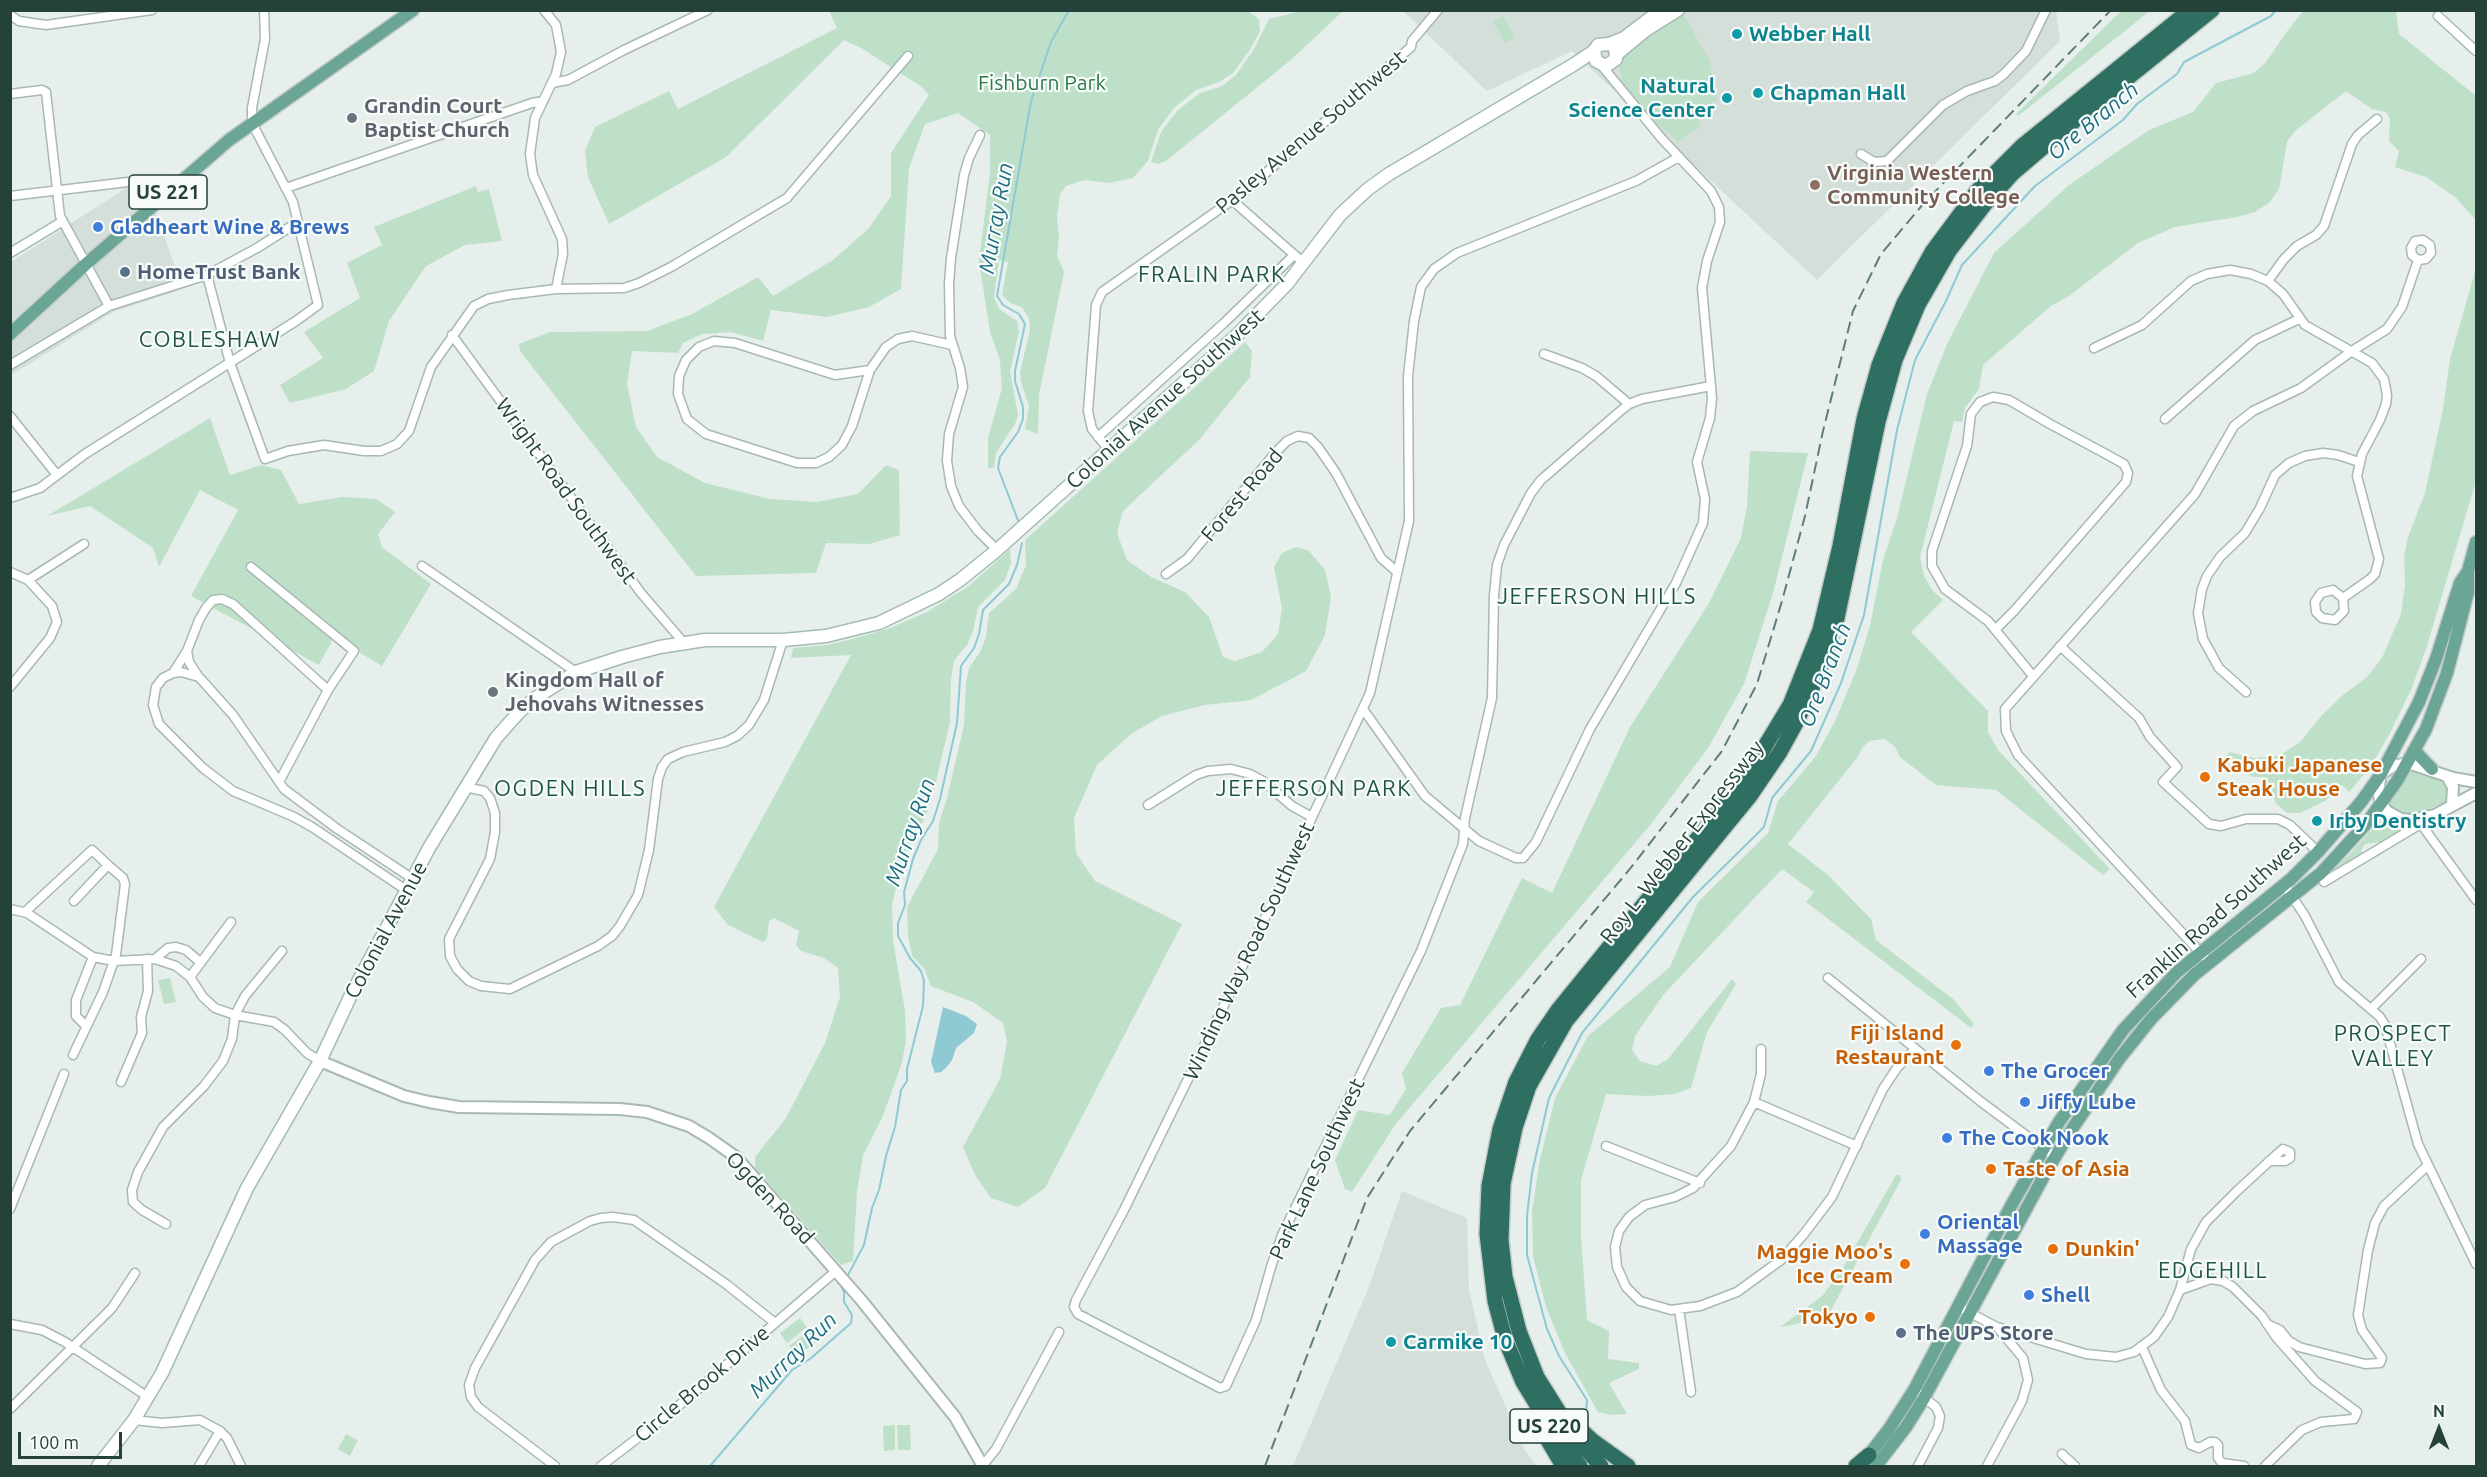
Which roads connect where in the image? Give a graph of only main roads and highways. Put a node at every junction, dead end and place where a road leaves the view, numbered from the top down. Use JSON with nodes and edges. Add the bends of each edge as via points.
{"nodes":[{"id":1,"x":413,"y":10,"type":"edge"},
{"id":2,"x":1661,"y":10,"type":"edge"},
{"id":3,"x":1678,"y":10,"type":"edge"},
{"id":4,"x":2190,"y":10,"type":"edge"},
{"id":5,"x":2212,"y":10,"type":"edge"},
{"id":6,"x":1614,"y":52,"type":"junction"},
{"id":7,"x":1598,"y":59,"type":"junction"},
{"id":8,"x":10,"y":334,"type":"edge"},
{"id":9,"x":2476,"y":542,"type":"edge"},
{"id":10,"x":2468,"y":571,"type":"junction"},
{"id":11,"x":856,"y":630,"type":"joint"},
{"id":12,"x":2415,"y":751,"type":"junction"},
{"id":13,"x":2432,"y":769,"type":"road end"},
{"id":14,"x":1523,"y":1382,"type":"junction"},
{"id":15,"x":1548,"y":1398,"type":"junction"},
{"id":16,"x":1865,"y":1464,"type":"edge"},
{"id":17,"x":98,"y":1467,"type":"edge"},
{"id":18,"x":1563,"y":1467,"type":"edge"},
{"id":19,"x":1580,"y":1467,"type":"edge"},
{"id":20,"x":1601,"y":1467,"type":"edge"},
{"id":21,"x":1629,"y":1467,"type":"edge"}],
"edges":[{"from":1,"to":8,"type":"main road","number":"US 221","via":[[252,123],[181,180]]},
{"from":2,"to":6,"type":"main road","via":[[1624,38]]},
{"from":3,"to":6,"type":"main road"},
{"from":4,"to":14,"type":"highway","name":"Roy L. Webber Expressway","number":"US 220","via":[[2022,146],[1978,190],[1932,252],[1904,303],[1879,364],[1820,630],[1790,705],[1744,781],[1580,981],[1538,1039],[1516,1082],[1500,1129],[1487,1207],[1495,1301]]},
{"from":5,"to":15,"type":"highway","name":"Roy L. Webber Expressway","number":"US 220","via":[[2013,173],[1944,259],[1918,305],[1895,360],[1878,422],[1836,623],[1796,723],[1750,796],[1566,1021],[1533,1079],[1508,1156],[1501,1203],[1501,1240],[1505,1277],[1519,1331]]},
{"from":6,"to":7,"type":"main road","via":[[1610,65]]},
{"from":6,"to":7,"type":"main road","via":[[1601,44]]},
{"from":7,"to":11,"type":"main road","name":"Colonial Avenue Southwest","via":[[1573,65],[1389,174],[1340,215],[1299,259],[1270,303],[1238,334],[997,550],[922,604]]},
{"from":9,"to":10,"type":"main road","name":"Franklin Road Southwest"},
{"from":10,"to":12,"type":"main road","name":"Franklin Road Southwest","via":[[2468,592],[2447,673]]},
{"from":10,"to":16,"type":"main road","name":"Franklin Road Southwest","via":[[2460,583],[2419,702],[2381,774],[2318,852],[2199,952],[2123,1030],[2043,1150],[1914,1390]]},
{"from":11,"to":17,"type":"main road","name":"Colonial Avenue","via":[[783,640],[684,643],[622,657],[576,672],[520,711],[496,738],[406,890],[320,1061],[247,1188],[179,1340],[134,1420]]},
{"from":12,"to":13,"type":"main road"},
{"from":12,"to":16,"type":"main road","name":"Franklin Road Southwest","via":[[2381,804],[2347,846],[2294,897],[2209,962],[2131,1042],[2055,1157],[1906,1427]]},
{"from":14,"to":18,"type":"highway","via":[[1533,1411]]},
{"from":14,"to":19,"type":"highway","name":"Roy L. Webber Expressway","number":"US 220"},
{"from":15,"to":20,"type":"highway","name":"Roy L. Webber Expressway","number":"US 220"},
{"from":15,"to":21,"type":"highway","via":[[1593,1441]]}]}
